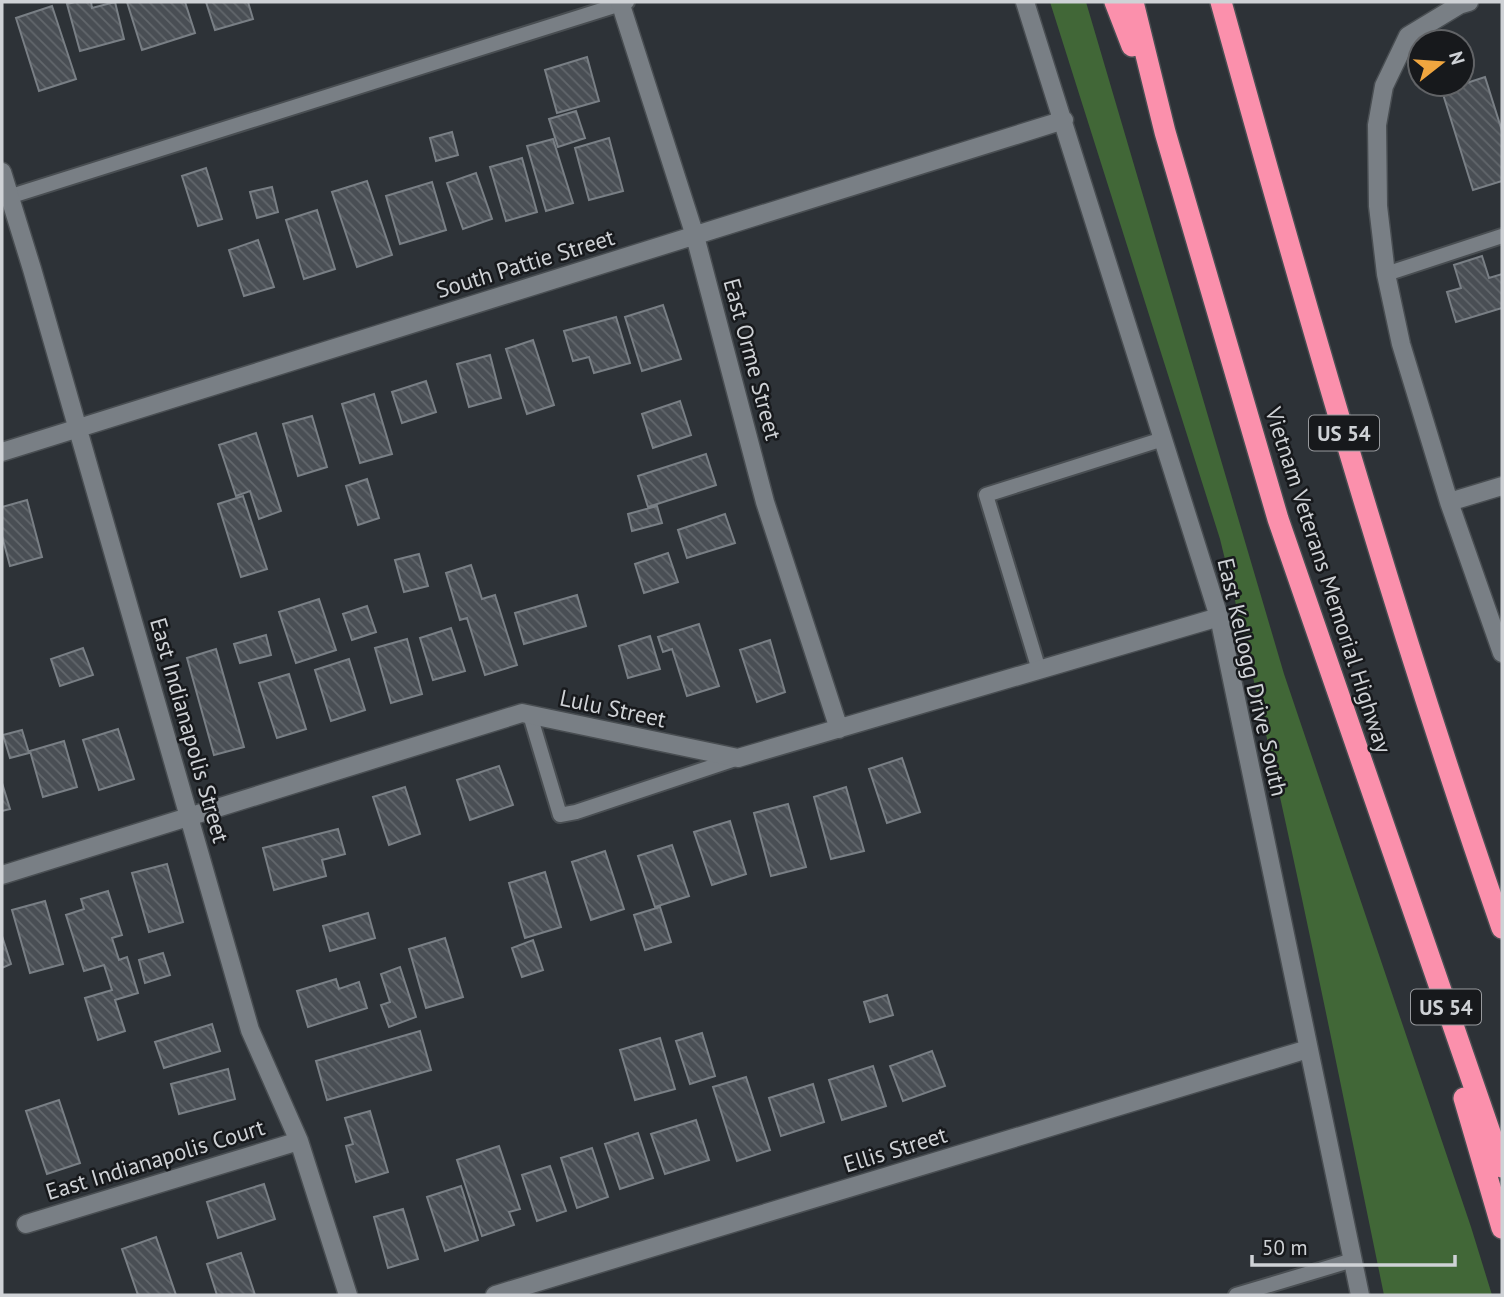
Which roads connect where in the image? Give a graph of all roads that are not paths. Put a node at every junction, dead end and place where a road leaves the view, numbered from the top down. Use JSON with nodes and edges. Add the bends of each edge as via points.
{"nodes":[{"id":1,"x":623,"y":2,"type":"edge"},
{"id":2,"x":1025,"y":2,"type":"edge"},
{"id":3,"x":1115,"y":2,"type":"edge"},
{"id":4,"x":1133,"y":2,"type":"edge"},
{"id":5,"x":1221,"y":2,"type":"edge"},
{"id":6,"x":1469,"y":2,"type":"edge"},
{"id":7,"x":1064,"y":120,"type":"junction"},
{"id":8,"x":1165,"y":132,"type":"junction"},
{"id":9,"x":2,"y":172,"type":"edge"},
{"id":10,"x":6,"y":198,"type":"edge"},
{"id":11,"x":695,"y":236,"type":"junction"},
{"id":12,"x":1502,"y":236,"type":"edge"},
{"id":13,"x":1386,"y":274,"type":"junction"},
{"id":14,"x":78,"y":429,"type":"junction"},
{"id":15,"x":1163,"y":439,"type":"junction"},
{"id":16,"x":2,"y":453,"type":"edge"},
{"id":17,"x":1502,"y":486,"type":"edge"},
{"id":18,"x":1449,"y":502,"type":"junction"},
{"id":19,"x":1219,"y":617,"type":"junction"},
{"id":20,"x":1502,"y":653,"type":"edge"},
{"id":21,"x":1039,"y":670,"type":"junction"},
{"id":22,"x":530,"y":715,"type":"junction"},
{"id":23,"x":839,"y":729,"type":"junction"},
{"id":24,"x":738,"y":758,"type":"junction"},
{"id":25,"x":189,"y":817,"type":"junction"},
{"id":26,"x":1390,"y":847,"type":"junction"},
{"id":27,"x":1479,"y":860,"type":"junction"},
{"id":28,"x":2,"y":876,"type":"edge"},
{"id":29,"x":1502,"y":916,"type":"edge"},
{"id":30,"x":1502,"y":928,"type":"edge"},
{"id":31,"x":1308,"y":1049,"type":"junction"},
{"id":32,"x":299,"y":1141,"type":"junction"},
{"id":33,"x":1502,"y":1167,"type":"edge"},
{"id":34,"x":26,"y":1224,"type":"dead end"},
{"id":35,"x":1502,"y":1228,"type":"edge"},
{"id":36,"x":1353,"y":1259,"type":"junction"},
{"id":37,"x":348,"y":1295,"type":"edge"},
{"id":38,"x":495,"y":1295,"type":"edge"},
{"id":39,"x":1236,"y":1295,"type":"edge"},
{"id":40,"x":1360,"y":1295,"type":"edge"}],
"edges":[{"from":1,"to":10,"type":"lane"},
{"from":1,"to":11,"type":"street","name":"East Orme Street"},
{"from":2,"to":7,"type":"street","name":"East Kellogg Drive South"},
{"from":3,"to":8,"type":"highway"},
{"from":4,"to":8,"type":"highway","name":"Vietnam Veterans Memorial Highway","number":"US 54"},
{"from":5,"to":27,"type":"highway","number":"US 54","via":[[1386,576]]},
{"from":6,"to":13,"type":"street","via":[[1408,36],[1384,86],[1377,125],[1378,206]]},
{"from":7,"to":11,"type":"street","name":"South Pattie Street"},
{"from":7,"to":15,"type":"street","name":"East Kellogg Drive South"},
{"from":8,"to":26,"type":"highway","name":"Vietnam Veterans Memorial Highway","number":"US 54","via":[[1278,519]]},
{"from":9,"to":10,"type":"street","name":"East Indianapolis Street"},
{"from":10,"to":14,"type":"street","name":"East Indianapolis Street"},
{"from":11,"to":14,"type":"street","name":"South Pattie Street"},
{"from":11,"to":23,"type":"street","name":"East Orme Street","via":[[765,502]]},
{"from":12,"to":13,"type":"lane"},
{"from":13,"to":18,"type":"street","via":[[1401,344]]},
{"from":14,"to":16,"type":"street","name":"South Pattie Street"},
{"from":14,"to":25,"type":"street","name":"East Indianapolis Street"},
{"from":15,"to":19,"type":"street","name":"East Kellogg Drive South"},
{"from":15,"to":21,"type":"lane","via":[[986,495]]},
{"from":17,"to":18,"type":"street"},
{"from":18,"to":20,"type":"street"},
{"from":19,"to":21,"type":"street","name":"Lulu Street"},
{"from":19,"to":31,"type":"street","name":"East Kellogg Drive South"},
{"from":21,"to":23,"type":"street","name":"Lulu Street"},
{"from":22,"to":24,"type":"street","name":"Lulu Street"},
{"from":22,"to":24,"type":"lane","via":[[560,815]]},
{"from":22,"to":25,"type":"street","name":"Lulu Street","via":[[522,713]]},
{"from":23,"to":24,"type":"street","name":"Lulu Street"},
{"from":25,"to":28,"type":"street","name":"Lulu Street"},
{"from":25,"to":32,"type":"street","name":"East Indianapolis Street","via":[[250,1030]]},
{"from":26,"to":33,"type":"highway","name":"Vietnam Veterans Memorial Highway","number":"US 54"},
{"from":26,"to":35,"type":"highway"},
{"from":27,"to":29,"type":"highway"},
{"from":27,"to":30,"type":"highway","number":"US 54"},
{"from":31,"to":36,"type":"street","name":"East Kellogg Drive South"},
{"from":31,"to":38,"type":"street","name":"Ellis Street"},
{"from":32,"to":34,"type":"street","name":"East Indianapolis Court"},
{"from":32,"to":37,"type":"street","name":"East Indianapolis Street"},
{"from":36,"to":39,"type":"lane"},
{"from":36,"to":40,"type":"street","name":"East Kellogg Drive South"}]}
